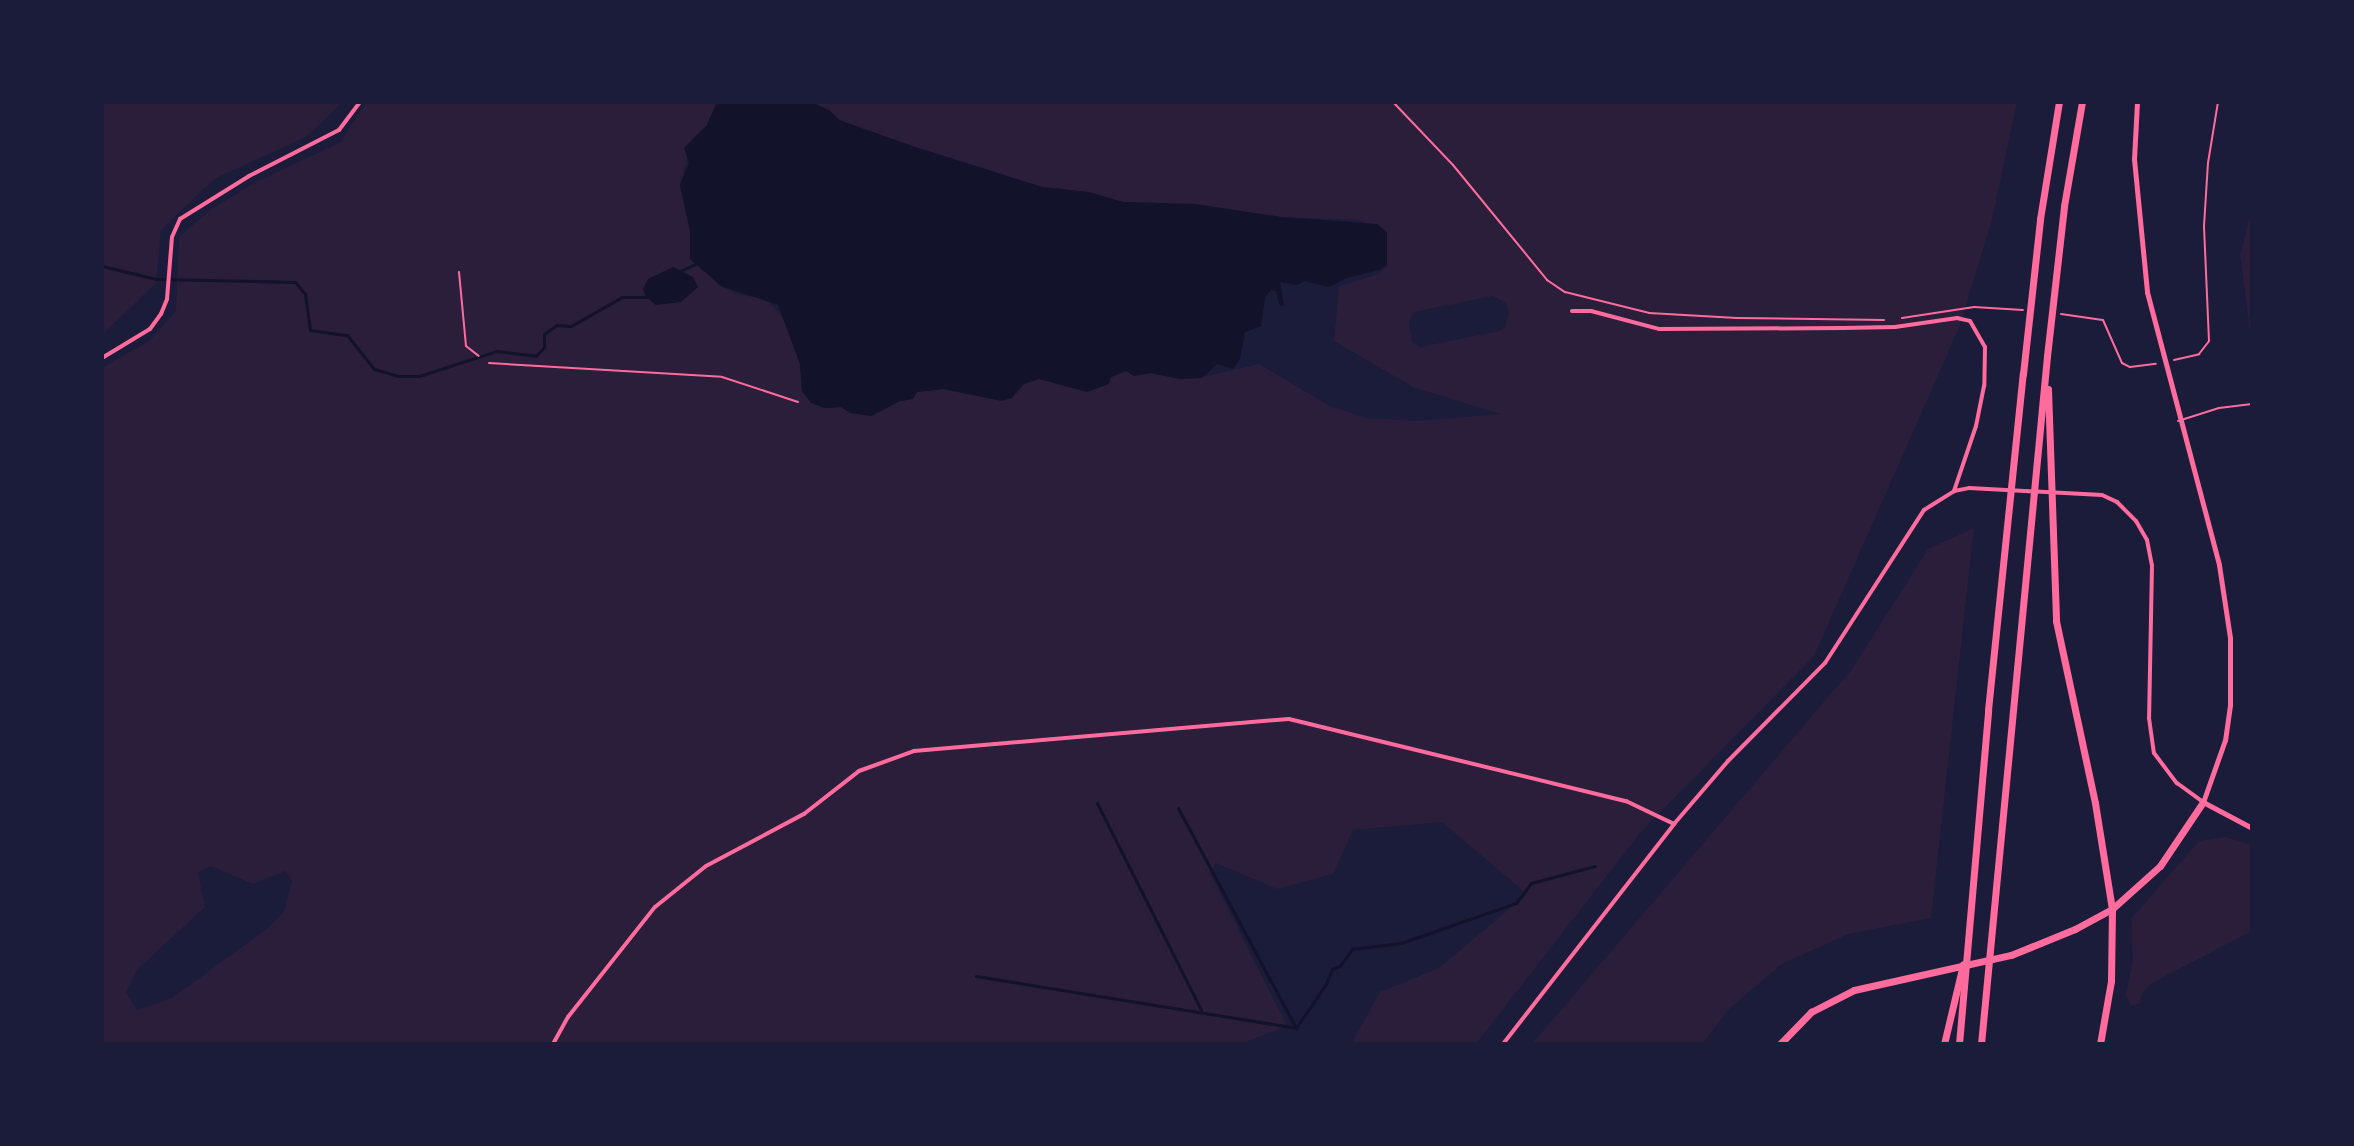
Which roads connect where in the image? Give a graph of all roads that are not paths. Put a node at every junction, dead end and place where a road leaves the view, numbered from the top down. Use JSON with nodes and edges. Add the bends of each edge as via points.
{"nodes":[{"id":1,"x":360,"y":102,"type":"edge"},
{"id":2,"x":2059,"y":102,"type":"edge"},
{"id":3,"x":2082,"y":102,"type":"edge"},
{"id":4,"x":2137,"y":102,"type":"edge"},
{"id":5,"x":1572,"y":311,"type":"dead end"},
{"id":6,"x":2047,"y":356,"type":"junction"},
{"id":7,"x":102,"y":358,"type":"edge"},
{"id":8,"x":2252,"y":404,"type":"edge"},
{"id":9,"x":2178,"y":421,"type":"junction"},
{"id":10,"x":1954,"y":491,"type":"junction"},
{"id":11,"x":2203,"y":802,"type":"junction"},
{"id":12,"x":1674,"y":824,"type":"junction"},
{"id":13,"x":2252,"y":828,"type":"edge"},
{"id":14,"x":2112,"y":909,"type":"junction"},
{"id":15,"x":1960,"y":991,"type":"junction"},
{"id":16,"x":553,"y":1044,"type":"edge"},
{"id":17,"x":1503,"y":1044,"type":"edge"},
{"id":18,"x":1780,"y":1044,"type":"edge"},
{"id":19,"x":1944,"y":1044,"type":"edge"},
{"id":20,"x":1959,"y":1044,"type":"edge"},
{"id":21,"x":1981,"y":1044,"type":"edge"},
{"id":22,"x":2100,"y":1044,"type":"edge"}],
"edges":[{"from":1,"to":7,"type":"street","via":[[339,130],[180,219],[172,237],[167,299],[150,329]]},
{"from":2,"to":15,"type":"highway","via":[[2040,219]]},
{"from":3,"to":6,"type":"highway"},
{"from":4,"to":9,"type":"street","via":[[2134,159],[2141,249]]},
{"from":5,"to":10,"type":"street","via":[[1659,329],[1895,327],[1957,318],[1970,321],[1985,347],[1984,386]]},
{"from":6,"to":14,"type":"highway","via":[[2056,621]]},
{"from":6,"to":21,"type":"highway"},
{"from":8,"to":9,"type":"lane"},
{"from":9,"to":11,"type":"street","via":[[2219,565],[2230,638],[2227,728]]},
{"from":10,"to":11,"type":"street","via":[[2082,492],[2117,502],[2136,521],[2147,540],[2153,584],[2150,737],[2165,770]]},
{"from":10,"to":12,"type":"street","via":[[1924,510],[1825,663]]},
{"from":11,"to":13,"type":"street"},
{"from":11,"to":14,"type":"highway","via":[[2160,866]]},
{"from":12,"to":16,"type":"street","via":[[1626,801],[1289,719],[914,751],[859,771],[804,814],[706,866],[655,907],[568,1017]]},
{"from":12,"to":17,"type":"street"},
{"from":14,"to":18,"type":"highway","via":[[2011,955],[1854,990],[1811,1012]]},
{"from":14,"to":22,"type":"highway","via":[[2111,981]]},
{"from":15,"to":19,"type":"highway"},
{"from":15,"to":20,"type":"highway"}]}
